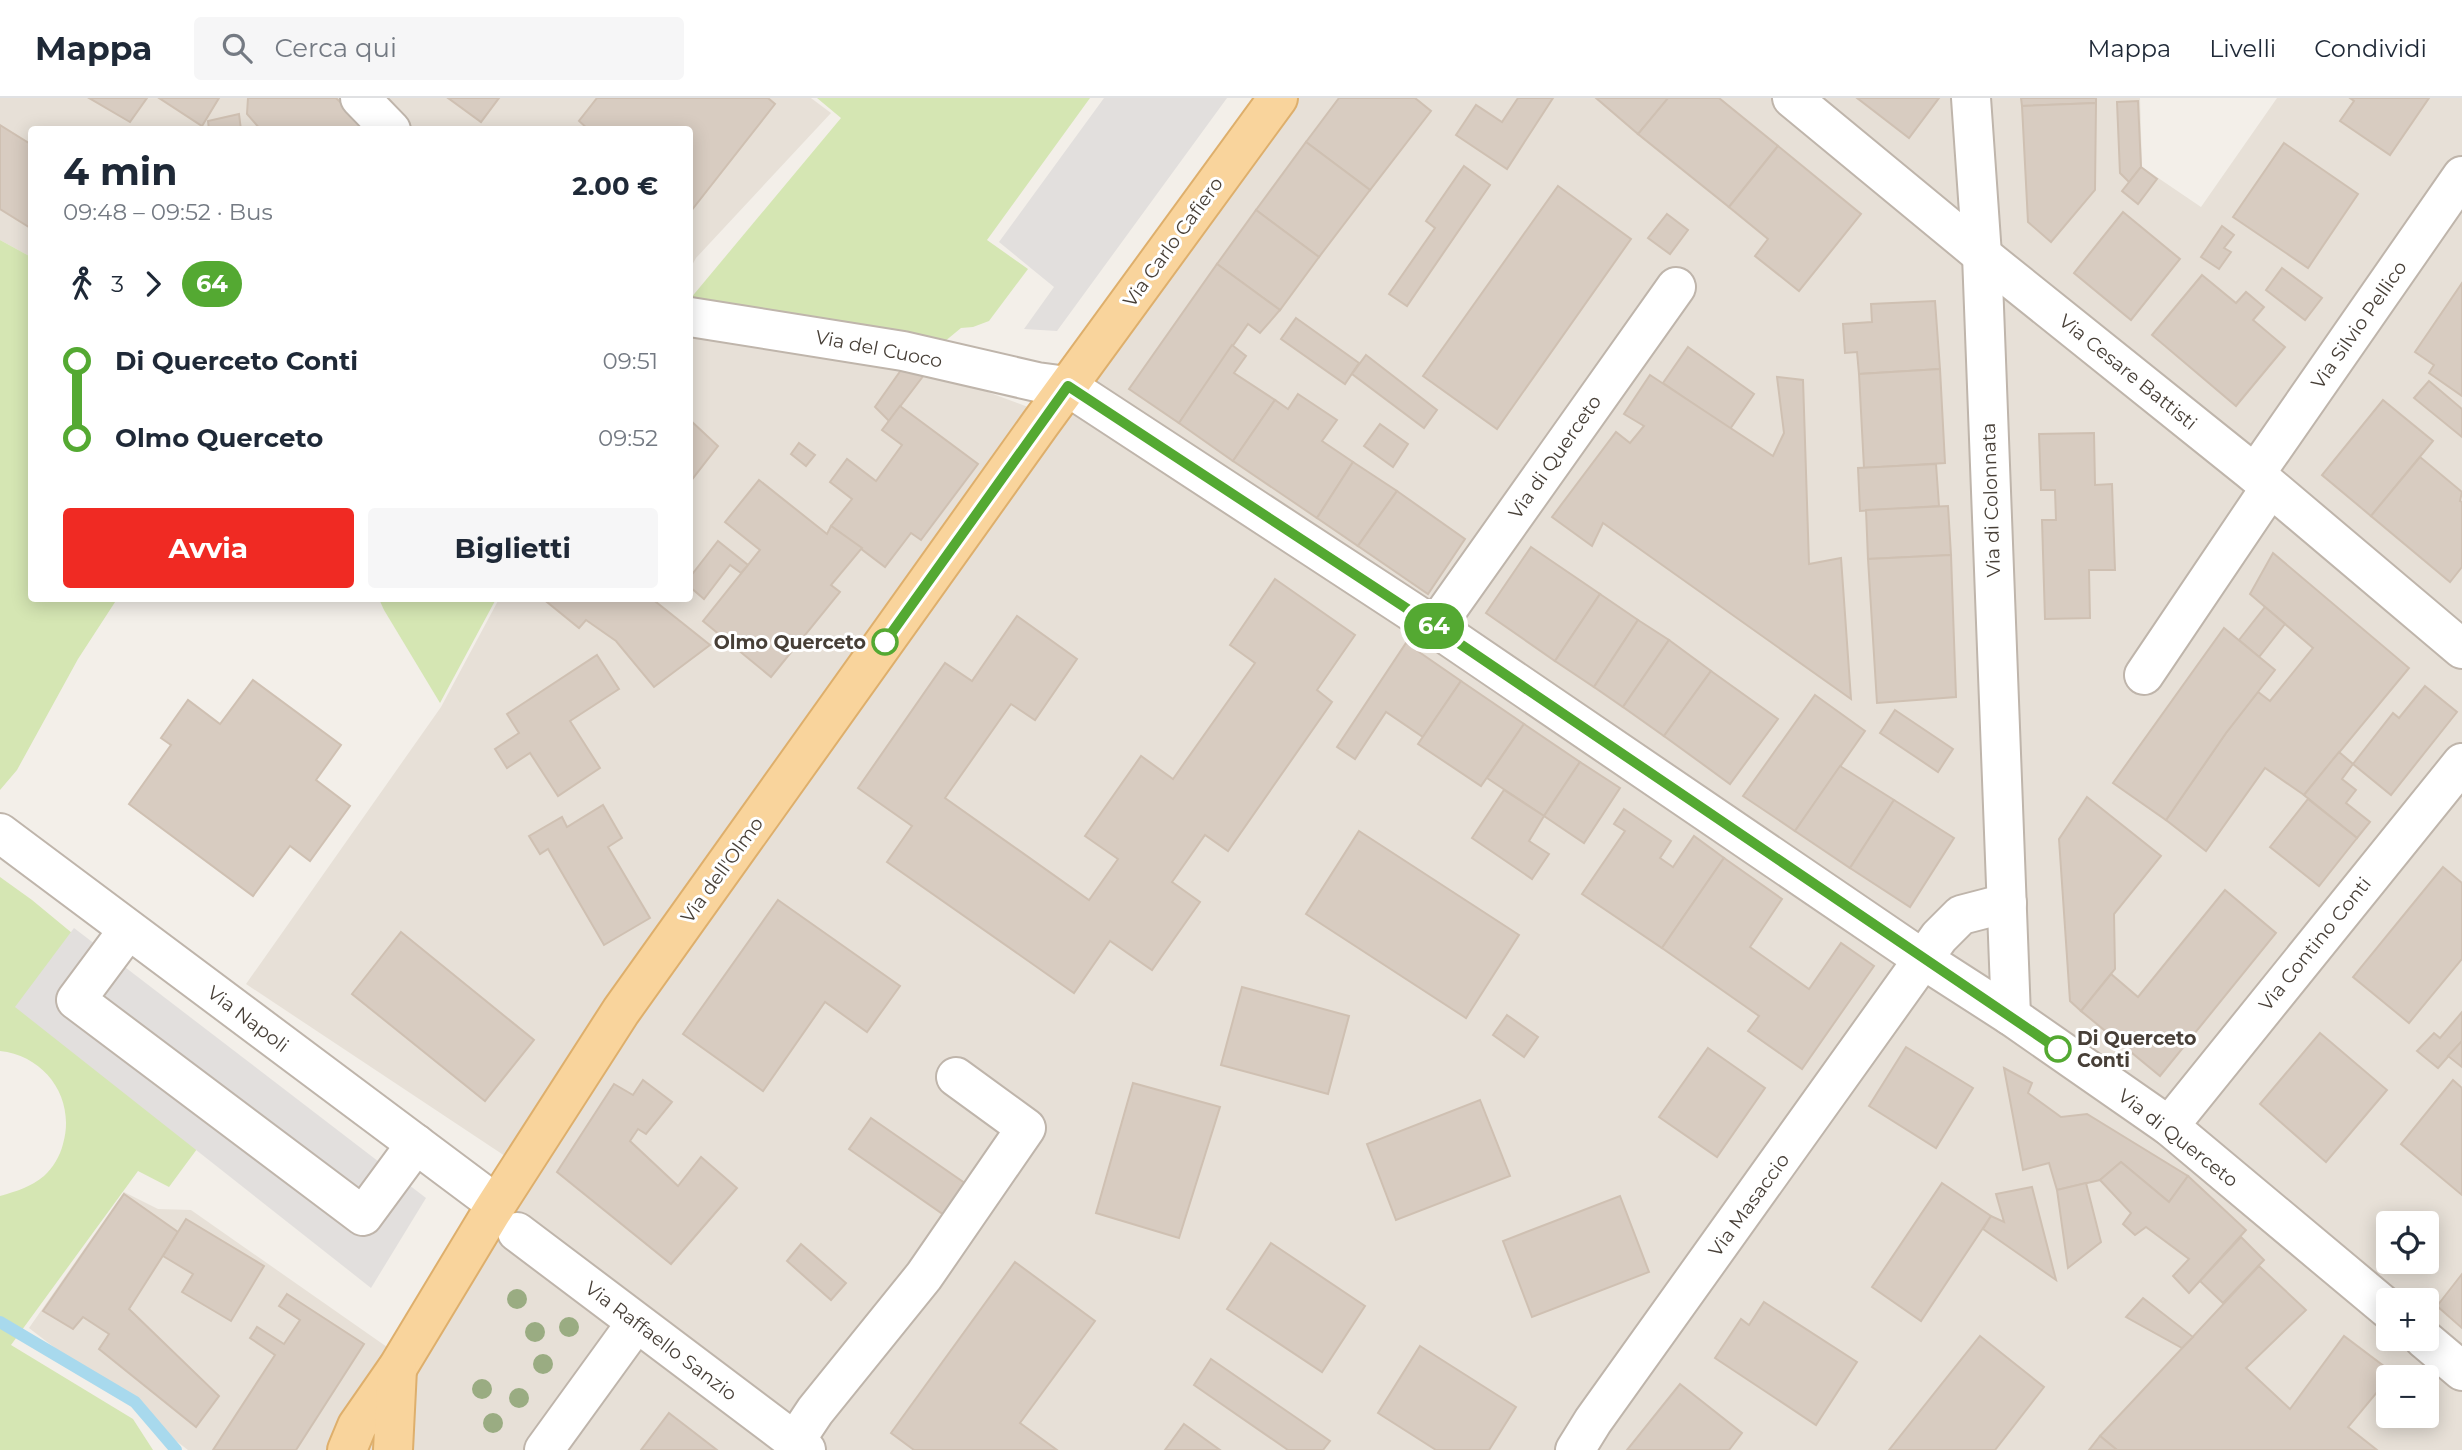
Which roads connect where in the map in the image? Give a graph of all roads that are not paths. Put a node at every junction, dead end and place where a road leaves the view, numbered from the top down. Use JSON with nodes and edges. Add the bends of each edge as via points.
{"nodes":[{"id":1,"x":359,"y":98,"type":"edge"},
{"id":2,"x":1278,"y":98,"type":"edge"},
{"id":3,"x":1792,"y":98,"type":"edge"},
{"id":4,"x":1971,"y":98,"type":"edge"},
{"id":5,"x":387,"y":126,"type":"edge"},
{"id":6,"x":2462,"y":176,"type":"edge"},
{"id":7,"x":1982,"y":255,"type":"junction"},
{"id":8,"x":1675,"y":287,"type":"dead end"},
{"id":9,"x":693,"y":317,"type":"edge"},
{"id":10,"x":1068,"y":386,"type":"junction"},
{"id":11,"x":2263,"y":481,"type":"junction"},
{"id":12,"x":1435,"y":627,"type":"junction"},
{"id":13,"x":2462,"y":649,"type":"edge"},
{"id":14,"x":2144,"y":675,"type":"dead end"},
{"id":15,"x":2462,"y":763,"type":"edge"},
{"id":16,"x":0,"y":833,"type":"edge"},
{"id":17,"x":2007,"y":903,"type":"junction"},
{"id":18,"x":128,"y":930,"type":"junction"},
{"id":19,"x":1924,"y":960,"type":"junction"},
{"id":20,"x":2011,"y":1016,"type":"junction"},
{"id":21,"x":956,"y":1077,"type":"dead end"},
{"id":22,"x":2169,"y":1126,"type":"junction"},
{"id":23,"x":416,"y":1144,"type":"junction"},
{"id":24,"x":507,"y":1218,"type":"junction"},
{"id":25,"x":2376,"y":1299,"type":"edge"},
{"id":26,"x":636,"y":1323,"type":"junction"},
{"id":27,"x":2438,"y":1351,"type":"edge"},
{"id":28,"x":397,"y":1367,"type":"junction"},
{"id":29,"x":2462,"y":1371,"type":"edge"},
{"id":30,"x":800,"y":1446,"type":"edge"},
{"id":31,"x":347,"y":1450,"type":"edge"},
{"id":32,"x":393,"y":1450,"type":"edge"},
{"id":33,"x":544,"y":1450,"type":"edge"},
{"id":34,"x":1575,"y":1450,"type":"edge"}],
"edges":[{"from":1,"to":5,"type":"street"},
{"from":2,"to":10,"type":"main road","name":"Via Carlo Cafiero"},
{"from":3,"to":7,"type":"street","name":"Via Cesare Battisti"},
{"from":4,"to":7,"type":"street","name":"Via di Colonnata"},
{"from":6,"to":11,"type":"street","name":"Via Silvio Pellico"},
{"from":7,"to":11,"type":"street","name":"Via Cesare Battisti"},
{"from":7,"to":17,"type":"street","name":"Via di Colonnata"},
{"from":8,"to":12,"type":"street","name":"Via di Querceto"},
{"from":9,"to":10,"type":"street","name":"Via del Cuoco","via":[[903,351]]},
{"from":10,"to":12,"type":"street","name":"Via di Querceto"},
{"from":10,"to":24,"type":"main road","name":"Via dell'Olmo","via":[[621,1011]]},
{"from":11,"to":13,"type":"street","name":"Via Cesare Battisti"},
{"from":11,"to":14,"type":"street","name":"Via Silvio Pellico"},
{"from":12,"to":19,"type":"street","name":"Via di Querceto"},
{"from":15,"to":22,"type":"street","name":"Via Contino Conti"},
{"from":16,"to":18,"type":"street","name":"Via Napoli"},
{"from":17,"to":19,"type":"street","via":[[1954,920]]},
{"from":17,"to":20,"type":"street","name":"Via di Colonnata"},
{"from":18,"to":23,"type":"street","name":"Via Napoli"},
{"from":18,"to":23,"type":"street","via":[[76,1000],[363,1216]]},
{"from":19,"to":20,"type":"street","name":"Via di Querceto"},
{"from":19,"to":34,"type":"street","name":"Via Masaccio"},
{"from":20,"to":22,"type":"street","name":"Via di Querceto"},
{"from":21,"to":30,"type":"street","via":[[1026,1128],[924,1276],[815,1411]]},
{"from":22,"to":25,"type":"street","name":"Via di Querceto"},
{"from":23,"to":24,"type":"street","name":"Via Napoli"},
{"from":24,"to":26,"type":"street","name":"Via Raffaello Sanzio"},
{"from":24,"to":28,"type":"main road","name":"Via dell'Olmo"},
{"from":26,"to":30,"type":"street","name":"Via Raffaello Sanzio"},
{"from":26,"to":33,"type":"street"},
{"from":27,"to":29,"type":"street"},
{"from":28,"to":31,"type":"main road","name":"Via dell'Olmo","via":[[357,1426]]},
{"from":28,"to":32,"type":"main road","name":"Via dell'Olmo"}]}
